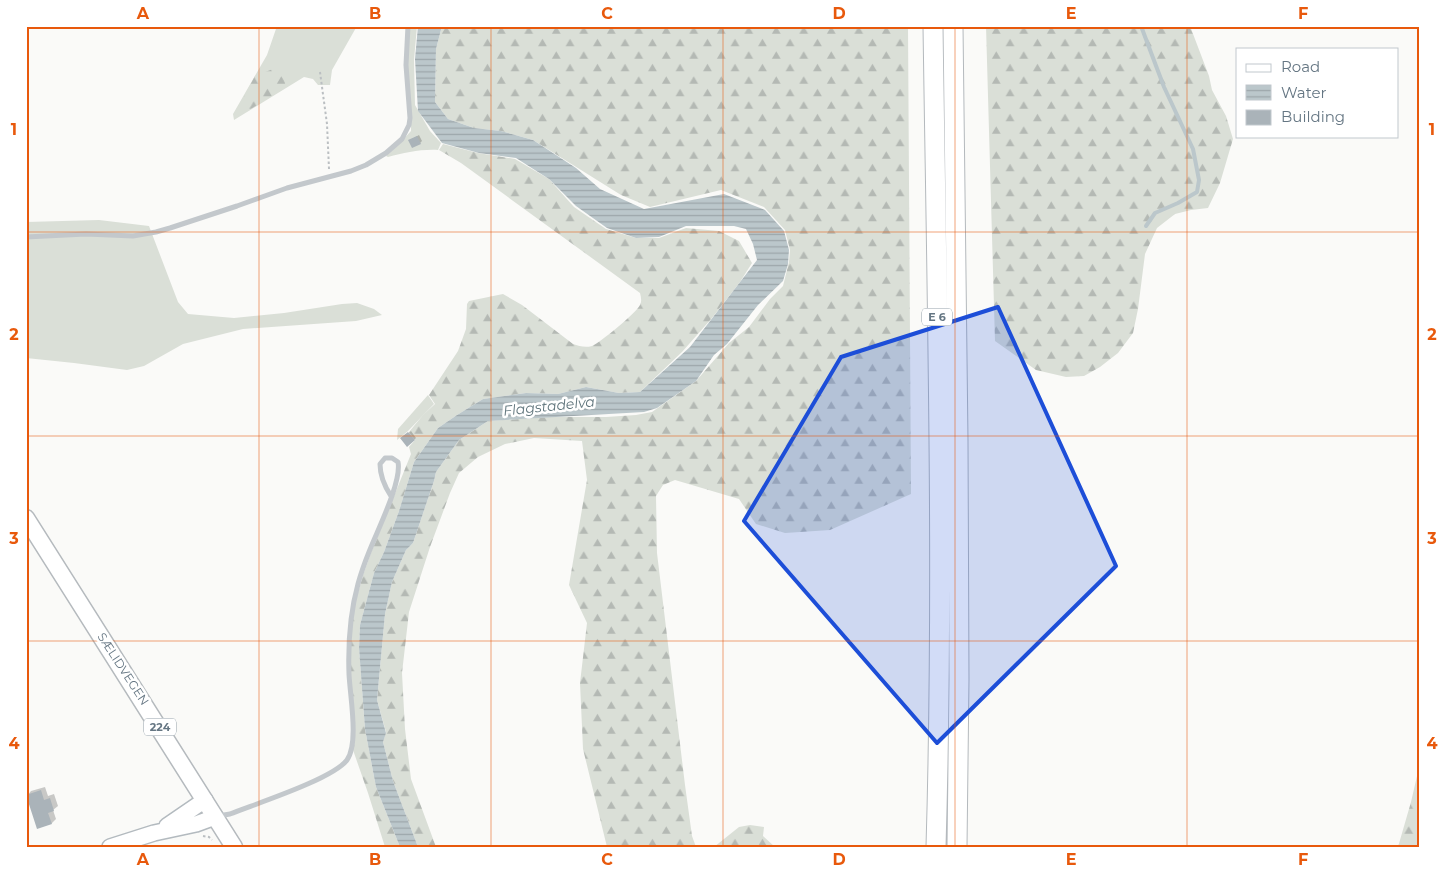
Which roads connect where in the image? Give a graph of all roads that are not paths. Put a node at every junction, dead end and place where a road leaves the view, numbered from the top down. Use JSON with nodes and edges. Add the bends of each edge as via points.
{"nodes":[{"id":1,"x":408,"y":26,"type":"edge"},
{"id":2,"x":933,"y":26,"type":"edge"},
{"id":3,"x":953,"y":26,"type":"edge"},
{"id":4,"x":26,"y":237,"type":"edge"},
{"id":5,"x":391,"y":496,"type":"junction"},
{"id":6,"x":26,"y":518,"type":"edge"},
{"id":7,"x":205,"y":800,"type":"junction"},
{"id":8,"x":215,"y":816,"type":"junction"},
{"id":9,"x":937,"y":825,"type":"junction"},
{"id":10,"x":154,"y":833,"type":"junction"},
{"id":11,"x":110,"y":847,"type":"edge"},
{"id":12,"x":234,"y":847,"type":"edge"},
{"id":13,"x":932,"y":847,"type":"edge"},
{"id":14,"x":936,"y":847,"type":"edge"},
{"id":15,"x":957,"y":847,"type":"edge"}],
"edges":[{"from":1,"to":4,"type":"lane","via":[[406,65],[410,118],[406,132],[397,144],[379,158],[351,171],[287,188],[156,232],[133,236],[78,234]]},
{"from":2,"to":9,"type":"highway","number":"E 6","via":[[939,422]]},
{"from":3,"to":15,"type":"highway","number":"E 6","via":[[958,440]]},
{"from":5,"to":5,"type":"lane","via":[[398,462],[385,458],[380,464],[380,471]]},
{"from":5,"to":8,"type":"lane","via":[[364,564],[354,600],[349,653],[353,738],[350,754],[342,766],[321,778],[230,814]]},
{"from":6,"to":7,"type":"main road","name":"SÆLIDVEGEN","number":"224"},
{"from":7,"to":8,"type":"main road","name":"SÆLIDVEGEN","number":"224"},
{"from":7,"to":10,"type":"main road"},
{"from":8,"to":10,"type":"main road","via":[[196,824]]},
{"from":8,"to":12,"type":"main road","name":"SÆLIDVEGEN","number":"224"},
{"from":9,"to":13,"type":"highway","number":"E 6"},
{"from":9,"to":14,"type":"highway","number":"E 6"},
{"from":10,"to":11,"type":"main road"}]}
